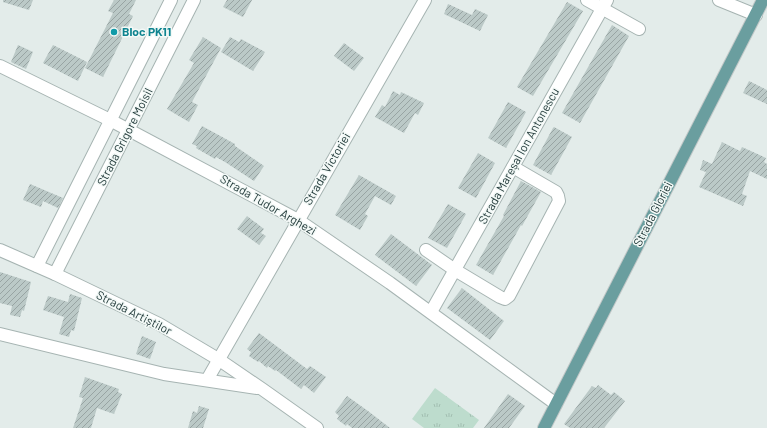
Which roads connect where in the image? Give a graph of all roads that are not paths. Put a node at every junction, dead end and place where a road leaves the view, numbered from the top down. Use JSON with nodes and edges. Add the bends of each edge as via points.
{"nodes":[{"id":1,"x":171,"y":0,"type":"edge"},
{"id":2,"x":194,"y":0,"type":"edge"},
{"id":3,"x":425,"y":0,"type":"edge"},
{"id":4,"x":587,"y":0,"type":"edge"},
{"id":5,"x":720,"y":0,"type":"edge"},
{"id":6,"x":763,"y":0,"type":"edge"},
{"id":7,"x":604,"y":4,"type":"edge"},
{"id":8,"x":756,"y":15,"type":"junction"},
{"id":9,"x":639,"y":28,"type":"dead end"},
{"id":10,"x":0,"y":66,"type":"edge"},
{"id":11,"x":110,"y":120,"type":"junction"},
{"id":12,"x":128,"y":130,"type":"junction"},
{"id":13,"x":513,"y":167,"type":"junction"},
{"id":14,"x":298,"y":220,"type":"junction"},
{"id":15,"x":0,"y":250,"type":"edge"},
{"id":16,"x":426,"y":250,"type":"dead end"},
{"id":17,"x":37,"y":266,"type":"junction"},
{"id":18,"x":455,"y":270,"type":"junction"},
{"id":19,"x":55,"y":274,"type":"junction"},
{"id":20,"x":431,"y":312,"type":"junction"},
{"id":21,"x":0,"y":334,"type":"edge"},
{"id":22,"x":218,"y":359,"type":"junction"},
{"id":23,"x":207,"y":380,"type":"junction"},
{"id":24,"x":262,"y":389,"type":"junction"},
{"id":25,"x":556,"y":404,"type":"junction"},
{"id":26,"x":317,"y":428,"type":"edge"},
{"id":27,"x":544,"y":428,"type":"edge"}],
"edges":[{"from":1,"to":11,"type":"street","name":"Strada Grigore Moisil"},
{"from":2,"to":12,"type":"street","name":"Strada Grigore Moisil"},
{"from":3,"to":14,"type":"street","name":"Strada Victoriei"},
{"from":4,"to":7,"type":"street"},
{"from":5,"to":8,"type":"street"},
{"from":6,"to":8,"type":"main road","name":"Strada Gloriei"},
{"from":7,"to":9,"type":"street"},
{"from":7,"to":13,"type":"street","name":"Strada Mareșal Ion Antonescu"},
{"from":8,"to":25,"type":"main road","name":"Strada Gloriei"},
{"from":10,"to":11,"type":"street","name":"Strada Tudor Arghezi"},
{"from":11,"to":12,"type":"street","name":"Strada Tudor Arghezi"},
{"from":11,"to":17,"type":"street","name":"Strada Grigore Moisil"},
{"from":12,"to":14,"type":"street","name":"Strada Tudor Arghezi"},
{"from":12,"to":19,"type":"street","name":"Strada Grigore Moisil"},
{"from":13,"to":18,"type":"street","name":"Strada Mareșal Ion Antonescu"},
{"from":13,"to":18,"type":"street","via":[[556,192],[559,201],[509,296],[506,299],[500,297]]},
{"from":14,"to":20,"type":"street","name":"Strada Tudor Arghezi"},
{"from":14,"to":22,"type":"street","name":"Strada Victoriei"},
{"from":15,"to":17,"type":"street","name":"Strada Artiștilor"},
{"from":16,"to":18,"type":"street"},
{"from":17,"to":19,"type":"street","name":"Strada Artiștilor"},
{"from":18,"to":20,"type":"street","name":"Strada Mareșal Ion Antonescu"},
{"from":19,"to":22,"type":"street","name":"Strada Artiștilor","via":[[158,324]]},
{"from":20,"to":25,"type":"street","name":"Strada Tudor Arghezi"},
{"from":21,"to":23,"type":"street","name":"Strada Artiștilor","via":[[164,374]]},
{"from":22,"to":23,"type":"street","name":"Strada Victoriei"},
{"from":22,"to":24,"type":"street","name":"Strada Artiștilor"},
{"from":23,"to":24,"type":"street","name":"Strada Artiștilor"},
{"from":24,"to":26,"type":"street","name":"Strada Artiștilor"},
{"from":25,"to":27,"type":"main road","name":"Strada Gloriei"}]}
